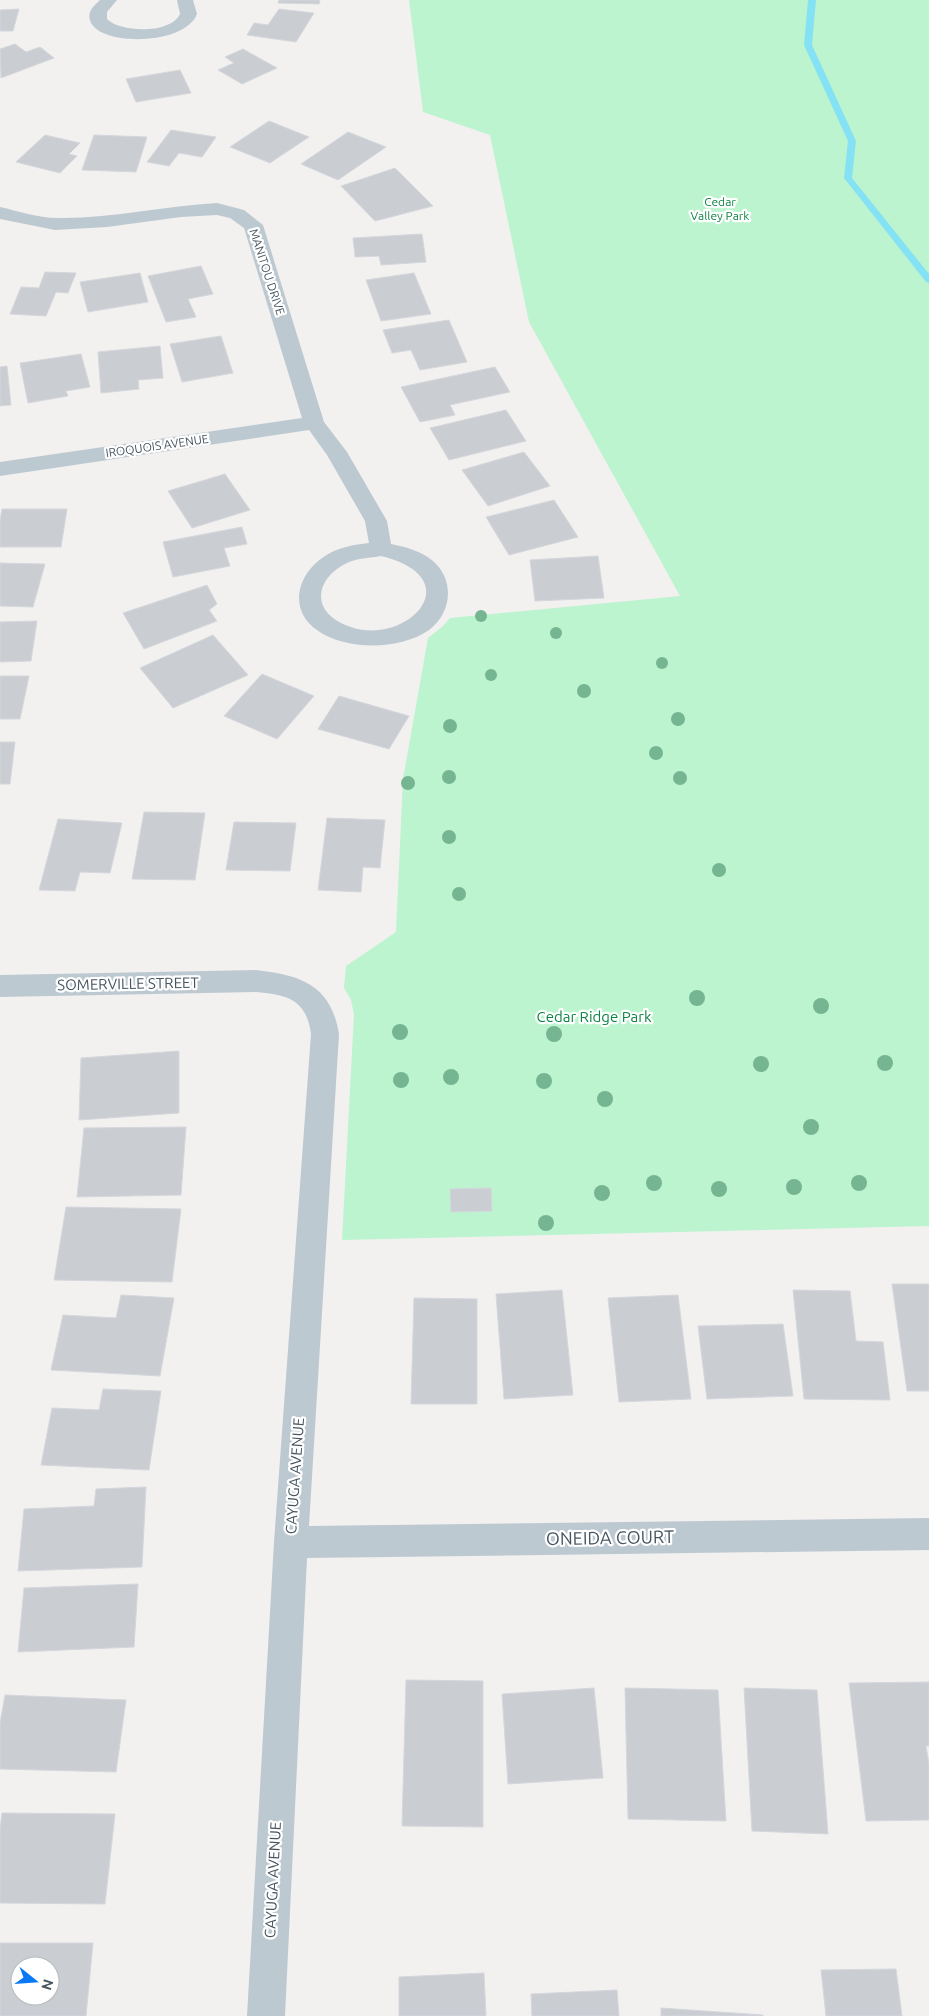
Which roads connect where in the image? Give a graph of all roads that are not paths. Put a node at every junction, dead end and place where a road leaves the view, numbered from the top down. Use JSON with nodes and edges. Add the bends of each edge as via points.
{"nodes":[{"id":1,"x":109,"y":0,"type":"edge"},
{"id":2,"x":185,"y":0,"type":"edge"},
{"id":3,"x":0,"y":213,"type":"edge"},
{"id":4,"x":314,"y":422,"type":"junction"},
{"id":5,"x":0,"y":469,"type":"edge"},
{"id":6,"x":381,"y":549,"type":"junction"},
{"id":7,"x":256,"y":981,"type":"joint"},
{"id":8,"x":0,"y":986,"type":"edge"},
{"id":9,"x":929,"y":1534,"type":"edge"},
{"id":10,"x":291,"y":1542,"type":"junction"},
{"id":11,"x":266,"y":2016,"type":"edge"}],
"edges":[{"from":1,"to":2,"type":"street","via":[[98,12],[100,23],[108,29],[134,36],[163,33],[184,22],[190,15]]},
{"from":3,"to":4,"type":"street","name":"MANITOU DRIVE","via":[[55,224],[217,209],[237,214],[253,225]]},
{"from":4,"to":5,"type":"street","name":"IROQUOIS AVENUE"},
{"from":4,"to":6,"type":"street","name":"MANITOU DRIVE","via":[[336,452],[376,521]]},
{"from":6,"to":6,"type":"street","via":[[334,560],[319,572],[310,586],[309,595],[312,610],[323,623],[357,637],[380,638],[408,631],[425,620],[435,608],[439,593],[435,578],[418,561]]},
{"from":7,"to":8,"type":"street","name":"SOMERVILLE STREET"},
{"from":7,"to":10,"type":"street","name":"CAYUGA AVENUE","via":[[277,983],[310,997],[319,1008],[325,1034]]},
{"from":9,"to":10,"type":"street","name":"ONEIDA COURT"},
{"from":10,"to":11,"type":"street","name":"CAYUGA AVENUE"}]}
